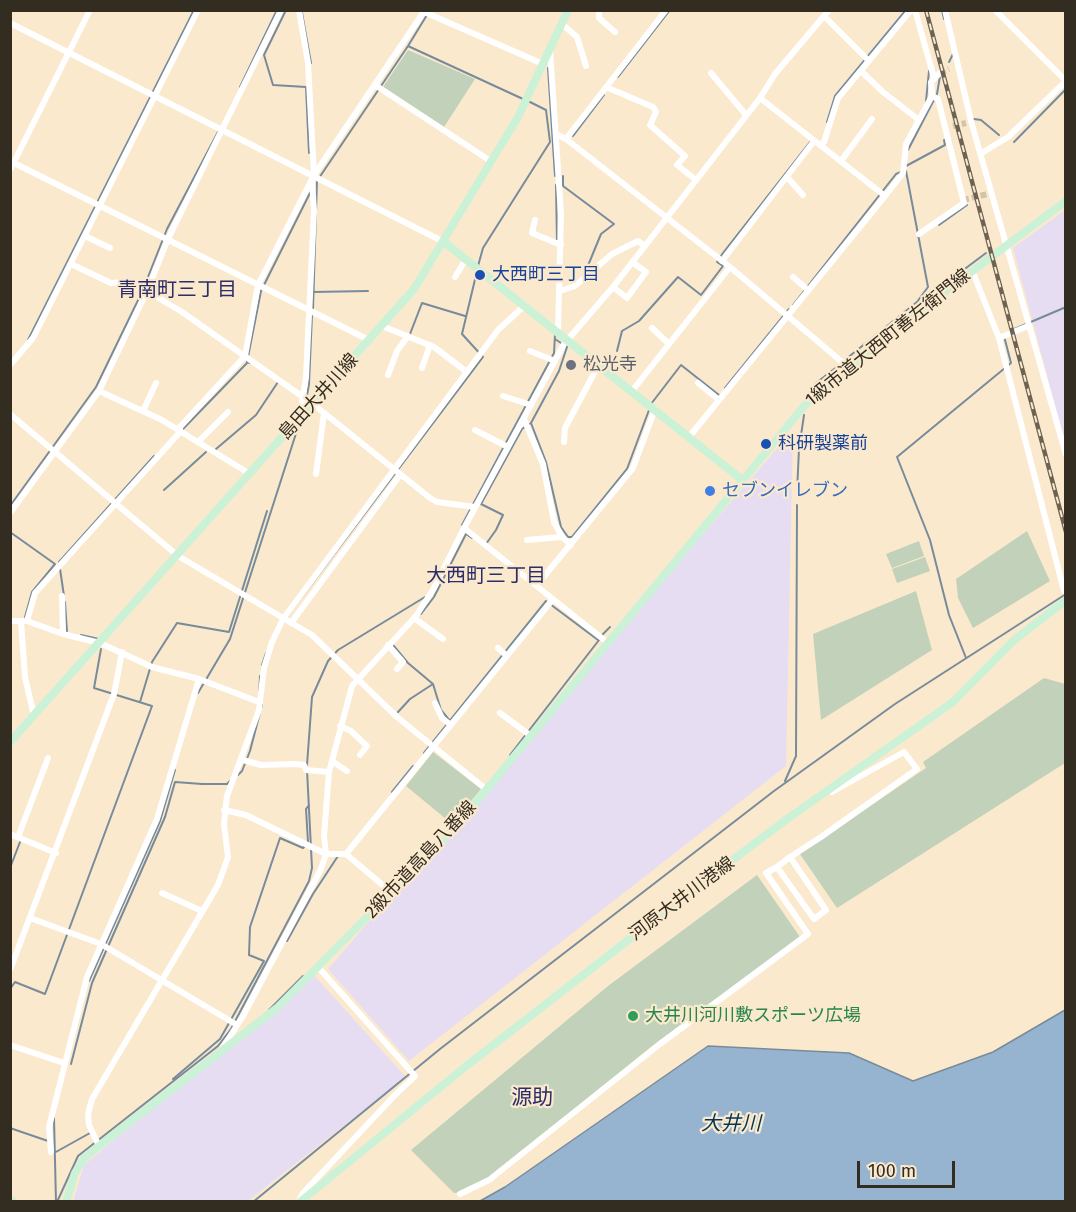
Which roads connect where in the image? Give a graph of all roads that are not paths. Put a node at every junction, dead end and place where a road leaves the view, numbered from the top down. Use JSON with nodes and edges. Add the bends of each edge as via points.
{"nodes":[{"id":1,"x":90,"y":10,"type":"edge"},
{"id":2,"x":198,"y":10,"type":"edge"},
{"id":3,"x":281,"y":10,"type":"edge"},
{"id":4,"x":299,"y":10,"type":"edge"},
{"id":5,"x":568,"y":10,"type":"edge"},
{"id":6,"x":600,"y":10,"type":"edge"},
{"id":7,"x":666,"y":10,"type":"edge"},
{"id":8,"x":913,"y":10,"type":"edge"},
{"id":9,"x":945,"y":10,"type":"edge"},
{"id":10,"x":994,"y":10,"type":"edge"},
{"id":11,"x":423,"y":11,"type":"edge"},
{"id":12,"x":434,"y":13,"type":"edge"},
{"id":13,"x":826,"y":13,"type":"edge"},
{"id":14,"x":10,"y":23,"type":"edge"},
{"id":15,"x":561,"y":24,"type":"junction"},
{"id":16,"x":615,"y":32,"type":"dead end"},
{"id":17,"x":550,"y":49,"type":"junction"},
{"id":18,"x":69,"y":53,"type":"junction"},
{"id":19,"x":869,"y":61,"type":"junction"},
{"id":20,"x":543,"y":64,"type":"junction"},
{"id":21,"x":956,"y":64,"type":"junction"},
{"id":22,"x":586,"y":66,"type":"dead end"},
{"id":23,"x":949,"y":69,"type":"tunnel mouth"},
{"id":24,"x":861,"y":71,"type":"junction"},
{"id":25,"x":711,"y":73,"type":"dead end"},
{"id":26,"x":940,"y":73,"type":"tunnel mouth"},
{"id":27,"x":934,"y":78,"type":"junction"},
{"id":28,"x":1065,"y":81,"type":"edge"},
{"id":29,"x":375,"y":85,"type":"junction"},
{"id":30,"x":606,"y":87,"type":"junction"},
{"id":31,"x":155,"y":95,"type":"junction"},
{"id":32,"x":932,"y":96,"type":"junction"},
{"id":33,"x":760,"y":98,"type":"junction"},
{"id":34,"x":746,"y":115,"type":"junction"},
{"id":35,"x":872,"y":118,"type":"dead end"},
{"id":36,"x":919,"y":120,"type":"junction"},
{"id":37,"x":221,"y":129,"type":"junction"},
{"id":38,"x":556,"y":134,"type":"junction"},
{"id":39,"x":566,"y":139,"type":"junction"},
{"id":40,"x":817,"y":143,"type":"junction"},
{"id":41,"x":980,"y":154,"type":"junction"},
{"id":42,"x":842,"y":161,"type":"junction"},
{"id":43,"x":12,"y":162,"type":"edge"},
{"id":44,"x":492,"y":162,"type":"junction"},
{"id":45,"x":10,"y":170,"type":"edge"},
{"id":46,"x":787,"y":177,"type":"junction"},
{"id":47,"x":313,"y":178,"type":"junction"},
{"id":48,"x":696,"y":180,"type":"junction"},
{"id":49,"x":803,"y":195,"type":"dead end"},
{"id":50,"x":885,"y":196,"type":"junction"},
{"id":51,"x":1065,"y":201,"type":"edge"},
{"id":52,"x":99,"y":206,"type":"junction"},
{"id":53,"x":666,"y":218,"type":"junction"},
{"id":54,"x":536,"y":220,"type":"dead end"},
{"id":55,"x":919,"y":234,"type":"dead end"},
{"id":56,"x":85,"y":236,"type":"junction"},
{"id":57,"x":168,"y":239,"type":"junction"},
{"id":58,"x":444,"y":242,"type":"junction"},
{"id":59,"x":561,"y":245,"type":"junction"},
{"id":60,"x":645,"y":246,"type":"junction"},
{"id":61,"x":1005,"y":246,"type":"junction"},
{"id":62,"x":110,"y":248,"type":"dead end"},
{"id":63,"x":466,"y":259,"type":"junction"},
{"id":64,"x":722,"y":261,"type":"junction"},
{"id":65,"x":632,"y":262,"type":"junction"},
{"id":66,"x":71,"y":264,"type":"junction"},
{"id":67,"x":729,"y":267,"type":"junction"},
{"id":68,"x":972,"y":270,"type":"junction"},
{"id":69,"x":455,"y":277,"type":"dead end"},
{"id":70,"x":793,"y":277,"type":"dead end"},
{"id":71,"x":258,"y":285,"type":"junction"},
{"id":72,"x":613,"y":287,"type":"junction"},
{"id":73,"x":808,"y":290,"type":"junction"},
{"id":74,"x":147,"y":291,"type":"junction"},
{"id":75,"x":560,"y":291,"type":"junction"},
{"id":76,"x":525,"y":305,"type":"junction"},
{"id":77,"x":309,"y":310,"type":"junction"},
{"id":78,"x":788,"y":315,"type":"junction"},
{"id":79,"x":382,"y":326,"type":"junction"},
{"id":80,"x":1028,"y":326,"type":"junction"},
{"id":81,"x":652,"y":328,"type":"dead end"},
{"id":82,"x":558,"y":332,"type":"junction"},
{"id":83,"x":408,"y":336,"type":"junction"},
{"id":84,"x":999,"y":338,"type":"junction"},
{"id":85,"x":369,"y":340,"type":"junction"},
{"id":86,"x":568,"y":340,"type":"junction"},
{"id":87,"x":669,"y":344,"type":"junction"},
{"id":88,"x":430,"y":345,"type":"junction"},
{"id":89,"x":530,"y":351,"type":"dead end"},
{"id":90,"x":245,"y":356,"type":"junction"},
{"id":91,"x":555,"y":361,"type":"junction"},
{"id":92,"x":598,"y":364,"type":"junction"},
{"id":93,"x":10,"y":365,"type":"edge"},
{"id":94,"x":849,"y":367,"type":"junction"},
{"id":95,"x":422,"y":368,"type":"dead end"},
{"id":96,"x":467,"y":372,"type":"junction"},
{"id":97,"x":388,"y":375,"type":"dead end"},
{"id":98,"x":156,"y":383,"type":"dead end"},
{"id":99,"x":698,"y":383,"type":"dead end"},
{"id":100,"x":99,"y":391,"type":"junction"},
{"id":101,"x":632,"y":391,"type":"junction"},
{"id":102,"x":503,"y":396,"type":"dead end"},
{"id":103,"x":303,"y":397,"type":"junction"},
{"id":104,"x":719,"y":400,"type":"junction"},
{"id":105,"x":312,"y":404,"type":"junction"},
{"id":106,"x":531,"y":405,"type":"junction"},
{"id":107,"x":655,"y":410,"type":"junction"},
{"id":108,"x":143,"y":411,"type":"junction"},
{"id":109,"x":228,"y":412,"type":"dead end"},
{"id":110,"x":324,"y":413,"type":"junction"},
{"id":111,"x":10,"y":414,"type":"edge"},
{"id":112,"x":300,"y":418,"type":"junction"},
{"id":113,"x":524,"y":419,"type":"junction"},
{"id":114,"x":475,"y":430,"type":"dead end"},
{"id":115,"x":180,"y":432,"type":"junction"},
{"id":116,"x":689,"y":437,"type":"junction"},
{"id":117,"x":198,"y":442,"type":"junction"},
{"id":118,"x":564,"y":442,"type":"dead end"},
{"id":119,"x":508,"y":447,"type":"junction"},
{"id":120,"x":55,"y":452,"type":"junction"},
{"id":121,"x":1065,"y":455,"type":"edge"},
{"id":122,"x":394,"y":470,"type":"junction"},
{"id":123,"x":250,"y":474,"type":"junction"},
{"id":124,"x":316,"y":474,"type":"dead end"},
{"id":125,"x":400,"y":475,"type":"junction"},
{"id":126,"x":741,"y":479,"type":"junction"},
{"id":127,"x":115,"y":504,"type":"junction"},
{"id":128,"x":475,"y":507,"type":"junction"},
{"id":129,"x":10,"y":513,"type":"edge"},
{"id":130,"x":464,"y":528,"type":"junction"},
{"id":131,"x":562,"y":537,"type":"junction"},
{"id":132,"x":527,"y":540,"type":"dead end"},
{"id":133,"x":571,"y":545,"type":"junction"},
{"id":134,"x":178,"y":556,"type":"junction"},
{"id":135,"x":537,"y":585,"type":"junction"},
{"id":136,"x":1064,"y":591,"type":"dead end"},
{"id":137,"x":62,"y":596,"type":"dead end"},
{"id":138,"x":553,"y":599,"type":"junction"},
{"id":139,"x":1065,"y":600,"type":"edge"},
{"id":140,"x":414,"y":618,"type":"junction"},
{"id":141,"x":283,"y":620,"type":"junction"},
{"id":142,"x":10,"y":621,"type":"edge"},
{"id":143,"x":24,"y":621,"type":"junction"},
{"id":144,"x":291,"y":623,"type":"junction"},
{"id":145,"x":63,"y":634,"type":"junction"},
{"id":146,"x":443,"y":639,"type":"dead end"},
{"id":147,"x":100,"y":643,"type":"junction"},
{"id":148,"x":608,"y":643,"type":"junction"},
{"id":149,"x":388,"y":645,"type":"junction"},
{"id":150,"x":498,"y":648,"type":"dead end"},
{"id":151,"x":122,"y":652,"type":"junction"},
{"id":152,"x":507,"y":656,"type":"junction"},
{"id":153,"x":397,"y":669,"type":"dead end"},
{"id":154,"x":358,"y":677,"type":"junction"},
{"id":155,"x":198,"y":679,"type":"junction"},
{"id":156,"x":259,"y":702,"type":"junction"},
{"id":157,"x":435,"y":703,"type":"dead end"},
{"id":158,"x":500,"y":713,"type":"dead end"},
{"id":159,"x":34,"y":716,"type":"junction"},
{"id":160,"x":451,"y":725,"type":"junction"},
{"id":161,"x":340,"y":726,"type":"junction"},
{"id":162,"x":531,"y":736,"type":"junction"},
{"id":163,"x":10,"y":742,"type":"edge"},
{"id":164,"x":433,"y":746,"type":"junction"},
{"id":165,"x":360,"y":755,"type":"dead end"},
{"id":166,"x":48,"y":758,"type":"dead end"},
{"id":167,"x":243,"y":760,"type":"junction"},
{"id":168,"x":332,"y":761,"type":"junction"},
{"id":169,"x":347,"y":771,"type":"dead end"},
{"id":170,"x":329,"y":772,"type":"junction"},
{"id":171,"x":487,"y":790,"type":"junction"},
{"id":172,"x":827,"y":790,"type":"junction"},
{"id":173,"x":224,"y":810,"type":"junction"},
{"id":174,"x":10,"y":834,"type":"edge"},
{"id":175,"x":18,"y":837,"type":"junction"},
{"id":176,"x":56,"y":853,"type":"junction"},
{"id":177,"x":326,"y":854,"type":"junction"},
{"id":178,"x":346,"y":854,"type":"junction"},
{"id":179,"x":790,"y":857,"type":"junction"},
{"id":180,"x":777,"y":867,"type":"junction"},
{"id":181,"x":162,"y":893,"type":"dead end"},
{"id":182,"x":392,"y":893,"type":"junction"},
{"id":183,"x":202,"y":911,"type":"junction"},
{"id":184,"x":30,"y":918,"type":"junction"},
{"id":185,"x":101,"y":944,"type":"junction"},
{"id":186,"x":318,"y":967,"type":"junction"},
{"id":187,"x":10,"y":970,"type":"edge"},
{"id":188,"x":162,"y":980,"type":"junction"},
{"id":189,"x":237,"y":1025,"type":"junction"},
{"id":190,"x":10,"y":1045,"type":"edge"},
{"id":191,"x":222,"y":1049,"type":"junction"},
{"id":192,"x":64,"y":1063,"type":"junction"},
{"id":193,"x":99,"y":1146,"type":"junction"},
{"id":194,"x":51,"y":1152,"type":"dead end"},
{"id":195,"x":460,"y":1194,"type":"dead end"},
{"id":196,"x":66,"y":1202,"type":"edge"},
{"id":197,"x":300,"y":1202,"type":"edge"}],
"edges":[{"from":1,"to":18,"type":"street"},
{"from":2,"to":31,"type":"street"},
{"from":3,"to":37,"type":"street"},
{"from":4,"to":47,"type":"street","via":[[308,63]]},
{"from":5,"to":15,"type":"main road","name":"島田大井川線"},
{"from":6,"to":16,"type":"street","via":[[599,18]]},
{"from":7,"to":30,"type":"street"},
{"from":8,"to":19,"type":"street"},
{"from":8,"to":27,"type":"street"},
{"from":9,"to":21,"type":"street"},
{"from":10,"to":28,"type":"street"},
{"from":11,"to":12,"type":"street"},
{"from":11,"to":29,"type":"street"},
{"from":12,"to":20,"type":"street"},
{"from":13,"to":19,"type":"street"},
{"from":13,"to":33,"type":"street"},
{"from":14,"to":18,"type":"street"},
{"from":15,"to":17,"type":"main road","name":"島田大井川線"},
{"from":15,"to":22,"type":"street","via":[[577,37]]},
{"from":17,"to":20,"type":"main road","name":"島田大井川線"},
{"from":17,"to":38,"type":"street"},
{"from":18,"to":31,"type":"street"},
{"from":18,"to":43,"type":"street"},
{"from":19,"to":24,"type":"street"},
{"from":20,"to":44,"type":"main road","name":"島田大井川線"},
{"from":21,"to":23,"type":"street"},
{"from":21,"to":41,"type":"street","via":[[968,122]]},
{"from":24,"to":36,"type":"street"},
{"from":24,"to":40,"type":"street","via":[[838,98],[824,142]]},
{"from":25,"to":34,"type":"street"},
{"from":26,"to":27,"type":"street"},
{"from":27,"to":32,"type":"street"},
{"from":28,"to":41,"type":"street","via":[[1008,137]]},
{"from":29,"to":44,"type":"street"},
{"from":29,"to":47,"type":"street"},
{"from":30,"to":39,"type":"street"},
{"from":30,"to":48,"type":"street","via":[[653,107],[656,112],[650,125],[685,156],[677,165]]},
{"from":31,"to":37,"type":"street"},
{"from":31,"to":52,"type":"street"},
{"from":32,"to":36,"type":"street"},
{"from":32,"to":55,"type":"street","via":[[938,99],[949,127],[964,203]]},
{"from":33,"to":34,"type":"street"},
{"from":33,"to":40,"type":"street"},
{"from":34,"to":48,"type":"street"},
{"from":35,"to":42,"type":"street"},
{"from":36,"to":50,"type":"street","via":[[906,144],[903,173]]},
{"from":37,"to":47,"type":"street"},
{"from":37,"to":57,"type":"street"},
{"from":38,"to":39,"type":"street"},
{"from":38,"to":59,"type":"street"},
{"from":39,"to":53,"type":"street"},
{"from":40,"to":42,"type":"street"},
{"from":40,"to":46,"type":"street"},
{"from":41,"to":61,"type":"street"},
{"from":42,"to":50,"type":"street"},
{"from":43,"to":45,"type":"street"},
{"from":43,"to":52,"type":"street"},
{"from":44,"to":58,"type":"main road","name":"島田大井川線"},
{"from":46,"to":49,"type":"street"},
{"from":46,"to":64,"type":"street"},
{"from":47,"to":58,"type":"street"},
{"from":47,"to":71,"type":"street"},
{"from":47,"to":77,"type":"street"},
{"from":48,"to":53,"type":"street"},
{"from":50,"to":73,"type":"street"},
{"from":51,"to":61,"type":"main road","name":"1級市道大西町善左衛門線"},
{"from":52,"to":56,"type":"street"},
{"from":52,"to":57,"type":"street"},
{"from":53,"to":60,"type":"street"},
{"from":53,"to":64,"type":"street"},
{"from":54,"to":59,"type":"street","via":[[532,233]]},
{"from":56,"to":62,"type":"street"},
{"from":56,"to":66,"type":"street"},
{"from":57,"to":71,"type":"street"},
{"from":57,"to":74,"type":"street"},
{"from":58,"to":63,"type":"main road"},
{"from":58,"to":79,"type":"main road","name":"島田大井川線","via":[[414,290]]},
{"from":59,"to":75,"type":"street"},
{"from":60,"to":65,"type":"street"},
{"from":60,"to":75,"type":"street","via":[[638,241],[612,254],[575,286]]},
{"from":61,"to":68,"type":"main road","name":"1級市道大西町善左衛門線"},
{"from":61,"to":80,"type":"street"},
{"from":63,"to":69,"type":"street"},
{"from":63,"to":76,"type":"main road"},
{"from":64,"to":67,"type":"street"},
{"from":65,"to":72,"type":"street"},
{"from":65,"to":72,"type":"street","via":[[646,272],[627,298]]},
{"from":66,"to":74,"type":"street","via":[[111,283],[124,282]]},
{"from":66,"to":93,"type":"street","via":[[33,338]]},
{"from":67,"to":78,"type":"street"},
{"from":67,"to":87,"type":"street"},
{"from":68,"to":84,"type":"street"},
{"from":68,"to":94,"type":"main road","name":"1級市道大西町善左衛門線"},
{"from":70,"to":73,"type":"street"},
{"from":71,"to":77,"type":"street"},
{"from":71,"to":90,"type":"street"},
{"from":72,"to":86,"type":"street"},
{"from":73,"to":78,"type":"street"},
{"from":74,"to":90,"type":"street"},
{"from":74,"to":100,"type":"street"},
{"from":75,"to":82,"type":"street"},
{"from":76,"to":82,"type":"main road"},
{"from":76,"to":96,"type":"street","via":[[498,330]]},
{"from":77,"to":85,"type":"street"},
{"from":77,"to":103,"type":"street"},
{"from":78,"to":94,"type":"street"},
{"from":78,"to":104,"type":"street"},
{"from":79,"to":83,"type":"street"},
{"from":79,"to":85,"type":"main road","name":"島田大井川線"},
{"from":80,"to":84,"type":"street"},
{"from":80,"to":121,"type":"street"},
{"from":81,"to":87,"type":"street"},
{"from":82,"to":86,"type":"main road"},
{"from":83,"to":88,"type":"street"},
{"from":83,"to":97,"type":"street"},
{"from":84,"to":136,"type":"street"},
{"from":85,"to":105,"type":"main road","name":"島田大井川線"},
{"from":86,"to":91,"type":"street"},
{"from":86,"to":92,"type":"main road"},
{"from":87,"to":101,"type":"street"},
{"from":88,"to":95,"type":"street"},
{"from":88,"to":96,"type":"street"},
{"from":89,"to":91,"type":"street"},
{"from":90,"to":103,"type":"street"},
{"from":90,"to":115,"type":"street","via":[[180,427]]},
{"from":91,"to":106,"type":"street"},
{"from":92,"to":101,"type":"main road"},
{"from":92,"to":118,"type":"street","via":[[565,428]]},
{"from":94,"to":126,"type":"main road","name":"1級市道大西町善左衛門線","via":[[789,422]]},
{"from":96,"to":122,"type":"street"},
{"from":98,"to":108,"type":"street"},
{"from":99,"to":104,"type":"street"},
{"from":100,"to":108,"type":"street"},
{"from":100,"to":120,"type":"street"},
{"from":101,"to":107,"type":"main road"},
{"from":102,"to":106,"type":"street"},
{"from":103,"to":105,"type":"street"},
{"from":103,"to":112,"type":"street"},
{"from":104,"to":116,"type":"street"},
{"from":105,"to":110,"type":"street"},
{"from":105,"to":112,"type":"main road","name":"島田大井川線"},
{"from":106,"to":113,"type":"street"},
{"from":107,"to":116,"type":"main road"},
{"from":107,"to":133,"type":"street","via":[[633,468]]},
{"from":108,"to":115,"type":"street"},
{"from":109,"to":117,"type":"street"},
{"from":110,"to":122,"type":"street"},
{"from":110,"to":124,"type":"street"},
{"from":111,"to":120,"type":"street"},
{"from":112,"to":123,"type":"main road","name":"島田大井川線"},
{"from":113,"to":119,"type":"street"},
{"from":113,"to":131,"type":"street","via":[[543,464],[554,522]]},
{"from":114,"to":119,"type":"street"},
{"from":115,"to":117,"type":"street"},
{"from":115,"to":127,"type":"street"},
{"from":116,"to":126,"type":"main road"},
{"from":117,"to":123,"type":"street"},
{"from":119,"to":128,"type":"street"},
{"from":120,"to":127,"type":"street"},
{"from":120,"to":129,"type":"street"},
{"from":122,"to":125,"type":"street"},
{"from":122,"to":141,"type":"street"},
{"from":123,"to":134,"type":"main road","name":"島田大井川線"},
{"from":125,"to":128,"type":"street","via":[[437,502]]},
{"from":125,"to":144,"type":"street"},
{"from":126,"to":148,"type":"main road","name":"2級市道高島八番線"},
{"from":127,"to":134,"type":"street"},
{"from":127,"to":143,"type":"street","via":[[35,593]]},
{"from":128,"to":130,"type":"street"},
{"from":130,"to":135,"type":"street"},
{"from":130,"to":140,"type":"street","via":[[435,588]]},
{"from":131,"to":132,"type":"street"},
{"from":131,"to":133,"type":"street"},
{"from":133,"to":135,"type":"street"},
{"from":134,"to":141,"type":"street"},
{"from":134,"to":147,"type":"main road","name":"島田大井川線"},
{"from":135,"to":138,"type":"street"},
{"from":137,"to":145,"type":"street"},
{"from":138,"to":148,"type":"street"},
{"from":138,"to":152,"type":"street"},
{"from":139,"to":172,"type":"main road","name":"河原大井川港線","via":[[1013,641],[953,702]]},
{"from":140,"to":146,"type":"street"},
{"from":140,"to":149,"type":"street"},
{"from":141,"to":144,"type":"street"},
{"from":141,"to":156,"type":"street","via":[[264,668]]},
{"from":142,"to":143,"type":"street"},
{"from":143,"to":145,"type":"street"},
{"from":143,"to":159,"type":"street","via":[[25,677]]},
{"from":144,"to":154,"type":"street","via":[[312,635]]},
{"from":145,"to":147,"type":"street"},
{"from":147,"to":151,"type":"street"},
{"from":147,"to":159,"type":"main road","name":"島田大井川線"},
{"from":148,"to":162,"type":"main road","name":"2級市道高島八番線"},
{"from":149,"to":153,"type":"street","via":[[403,662]]},
{"from":149,"to":154,"type":"street"},
{"from":150,"to":152,"type":"street"},
{"from":151,"to":155,"type":"street","via":[[152,667]]},
{"from":151,"to":176,"type":"street","via":[[114,694]]},
{"from":152,"to":160,"type":"street"},
{"from":154,"to":161,"type":"street","via":[[346,700]]},
{"from":154,"to":164,"type":"street","via":[[397,717]]},
{"from":155,"to":156,"type":"street"},
{"from":155,"to":185,"type":"street","via":[[157,819]]},
{"from":156,"to":167,"type":"street","via":[[260,710]]},
{"from":157,"to":160,"type":"street","via":[[442,718]]},
{"from":158,"to":162,"type":"street"},
{"from":159,"to":163,"type":"main road","name":"島田大井川線"},
{"from":160,"to":164,"type":"street"},
{"from":161,"to":165,"type":"street","via":[[367,746]]},
{"from":161,"to":168,"type":"street"},
{"from":162,"to":171,"type":"main road","name":"2級市道高島八番線"},
{"from":164,"to":171,"type":"street"},
{"from":164,"to":178,"type":"street"},
{"from":166,"to":175,"type":"street"},
{"from":167,"to":170,"type":"street","via":[[261,765],[304,765],[306,770]]},
{"from":167,"to":173,"type":"street"},
{"from":168,"to":169,"type":"street"},
{"from":168,"to":170,"type":"street"},
{"from":170,"to":177,"type":"street"},
{"from":171,"to":182,"type":"main road","name":"2級市道高島八番線"},
{"from":172,"to":179,"type":"street","via":[[832,792],[904,752],[917,769]]},
{"from":172,"to":197,"type":"main road","name":"河原大井川港線","via":[[575,981]]},
{"from":173,"to":177,"type":"street","via":[[246,815]]},
{"from":173,"to":183,"type":"street","via":[[228,856],[218,885]]},
{"from":174,"to":175,"type":"street"},
{"from":175,"to":176,"type":"street"},
{"from":176,"to":184,"type":"street"},
{"from":177,"to":178,"type":"street"},
{"from":177,"to":189,"type":"street"},
{"from":178,"to":182,"type":"street"},
{"from":179,"to":180,"type":"street"},
{"from":179,"to":180,"type":"street","via":[[826,910],[814,919]]},
{"from":180,"to":195,"type":"street","via":[[766,873],[808,934],[660,1044],[489,1180]]},
{"from":181,"to":183,"type":"street"},
{"from":182,"to":186,"type":"main road","name":"2級市道高島八番線"},
{"from":183,"to":188,"type":"street"},
{"from":184,"to":185,"type":"street"},
{"from":184,"to":187,"type":"street"},
{"from":185,"to":188,"type":"street"},
{"from":185,"to":192,"type":"street","via":[[87,977]]},
{"from":186,"to":191,"type":"main road","name":"2級市道高島八番線","via":[[277,1008]]},
{"from":186,"to":197,"type":"street","via":[[416,1076],[303,1193]]},
{"from":188,"to":189,"type":"street"},
{"from":188,"to":193,"type":"street","via":[[92,1099],[89,1125]]},
{"from":189,"to":191,"type":"street"},
{"from":190,"to":192,"type":"street"},
{"from":191,"to":193,"type":"main road","name":"2級市道高島八番線"},
{"from":192,"to":194,"type":"street","via":[[49,1127]]},
{"from":193,"to":196,"type":"main road","name":"2級市道高島八番線","via":[[79,1164]]}]}
